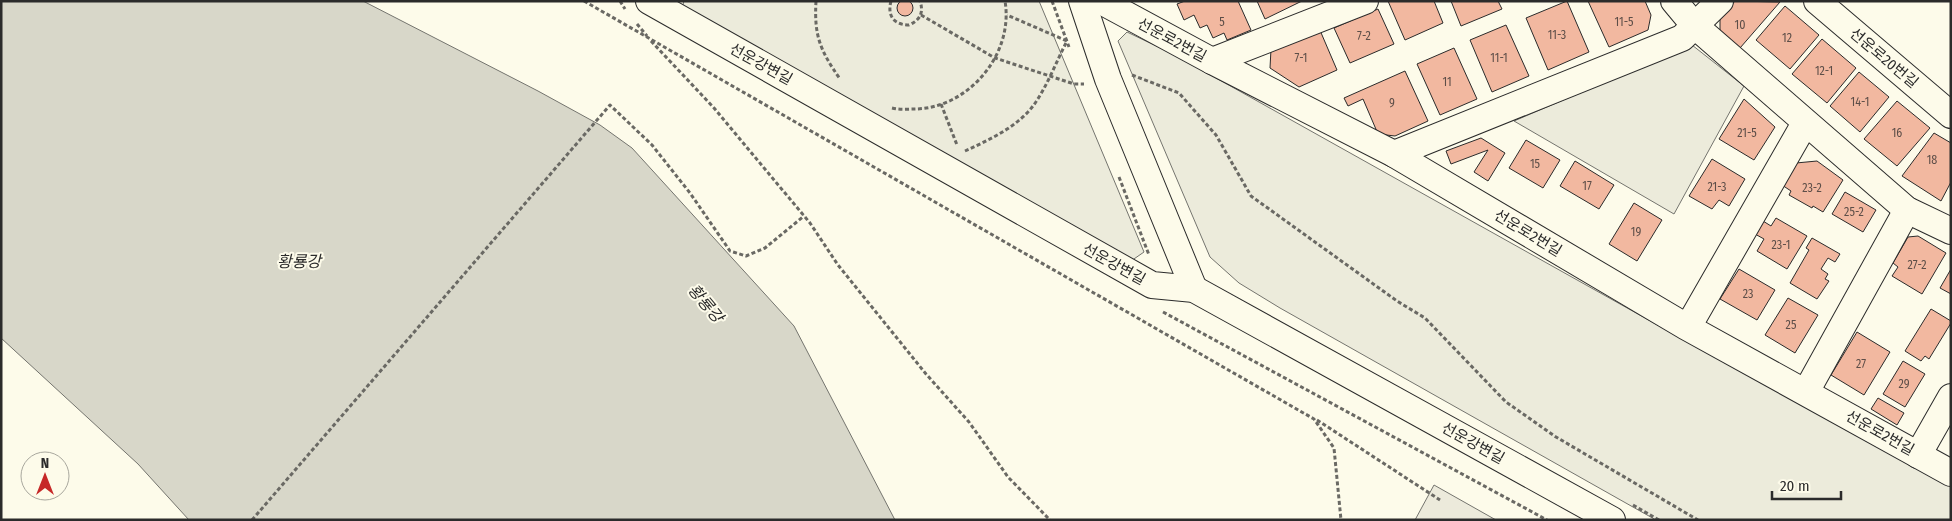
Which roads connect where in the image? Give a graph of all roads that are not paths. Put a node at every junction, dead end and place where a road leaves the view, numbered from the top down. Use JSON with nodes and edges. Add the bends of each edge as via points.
{"nodes":[{"id":1,"x":1082,"y":1,"type":"edge"},
{"id":2,"x":1101,"y":1,"type":"edge"},
{"id":3,"x":1365,"y":1,"type":"edge"},
{"id":4,"x":1674,"y":1,"type":"edge"},
{"id":5,"x":1720,"y":1,"type":"edge"},
{"id":6,"x":1817,"y":1,"type":"edge"},
{"id":7,"x":1337,"y":7,"type":"edge"},
{"id":8,"x":636,"y":11,"type":"edge"},
{"id":9,"x":1694,"y":25,"type":"junction"},
{"id":10,"x":1212,"y":61,"type":"junction"},
{"id":11,"x":1951,"y":115,"type":"edge"},
{"id":12,"x":1805,"y":123,"type":"junction"},
{"id":13,"x":1394,"y":154,"type":"junction"},
{"id":14,"x":1907,"y":210,"type":"junction"},
{"id":15,"x":1951,"y":231,"type":"edge"},
{"id":16,"x":1194,"y":289,"type":"junction"},
{"id":17,"x":1688,"y":327,"type":"junction"},
{"id":18,"x":1806,"y":392,"type":"junction"},
{"id":19,"x":1951,"y":397,"type":"edge"},
{"id":20,"x":1918,"y":454,"type":"junction"},
{"id":21,"x":1951,"y":473,"type":"edge"},
{"id":22,"x":1618,"y":510,"type":"edge"}],
"edges":[{"from":1,"to":16,"type":"street","via":[[1108,79]]},
{"from":2,"to":10,"type":"street","name":"선운로2번길"},
{"from":3,"to":7,"type":"street"},
{"from":4,"to":9,"type":"street"},
{"from":5,"to":9,"type":"street"},
{"from":6,"to":11,"type":"street","name":"선운로20번길"},
{"from":7,"to":10,"type":"street"},
{"from":8,"to":16,"type":"street","name":"선운강변길","via":[[1152,285]]},
{"from":9,"to":12,"type":"street"},
{"from":9,"to":13,"type":"street","via":[[1682,38]]},
{"from":10,"to":13,"type":"street","name":"선운로2번길"},
{"from":12,"to":14,"type":"street"},
{"from":12,"to":17,"type":"street"},
{"from":13,"to":17,"type":"street","name":"선운로2번길"},
{"from":14,"to":15,"type":"street"},
{"from":14,"to":18,"type":"street"},
{"from":16,"to":22,"type":"street","name":"선운강변길"},
{"from":17,"to":18,"type":"street","name":"선운로2번길"},
{"from":18,"to":20,"type":"street","name":"선운로2번길"},
{"from":19,"to":20,"type":"street"},
{"from":20,"to":21,"type":"street","name":"선운로2번길"}]}
